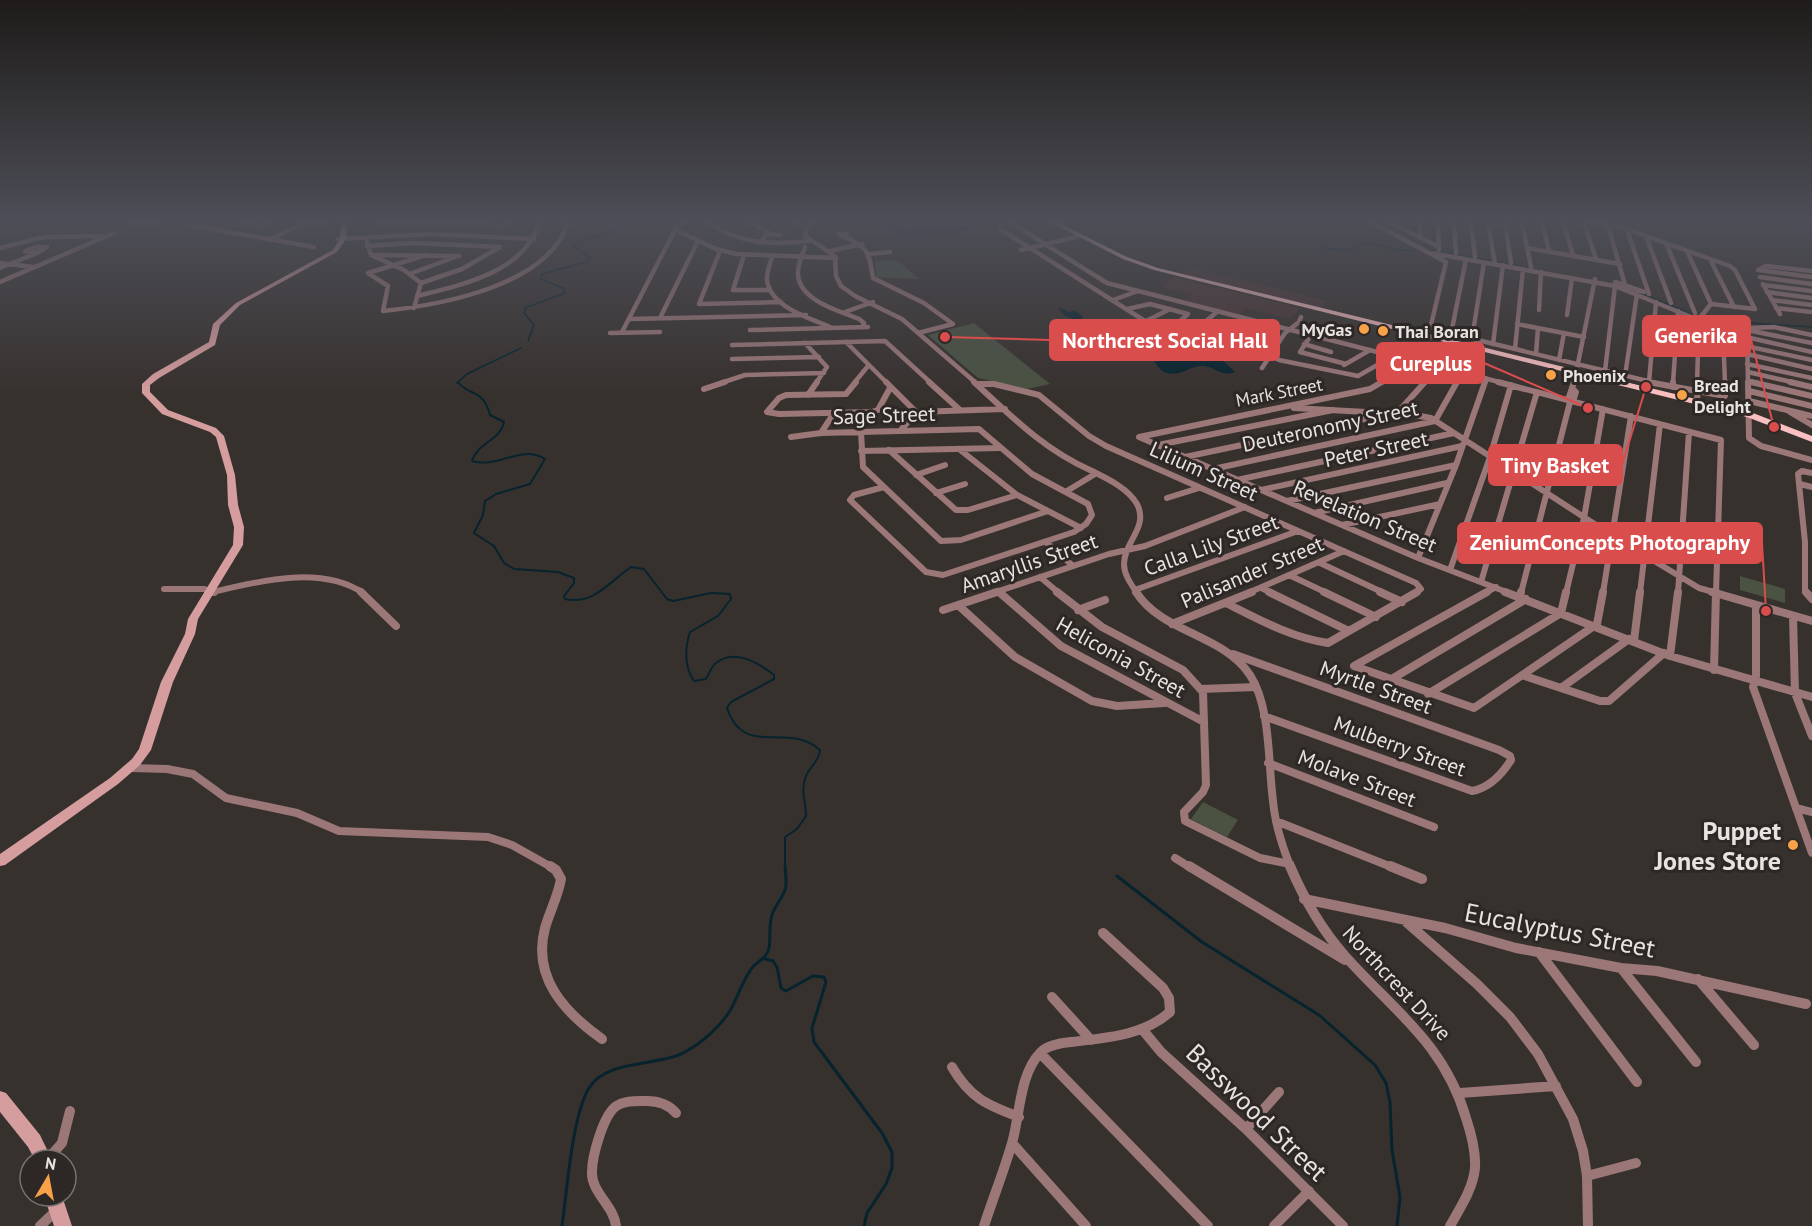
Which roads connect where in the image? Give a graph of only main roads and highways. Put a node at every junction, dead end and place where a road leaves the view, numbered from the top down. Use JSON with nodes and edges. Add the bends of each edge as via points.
{"nodes":[{"id":1,"x":1196,"y":279,"type":"edge"},
{"id":2,"x":1812,"y":440,"type":"edge"}],
"edges":[{"from":1,"to":2,"type":"main road","via":[[1750,415]]}]}
